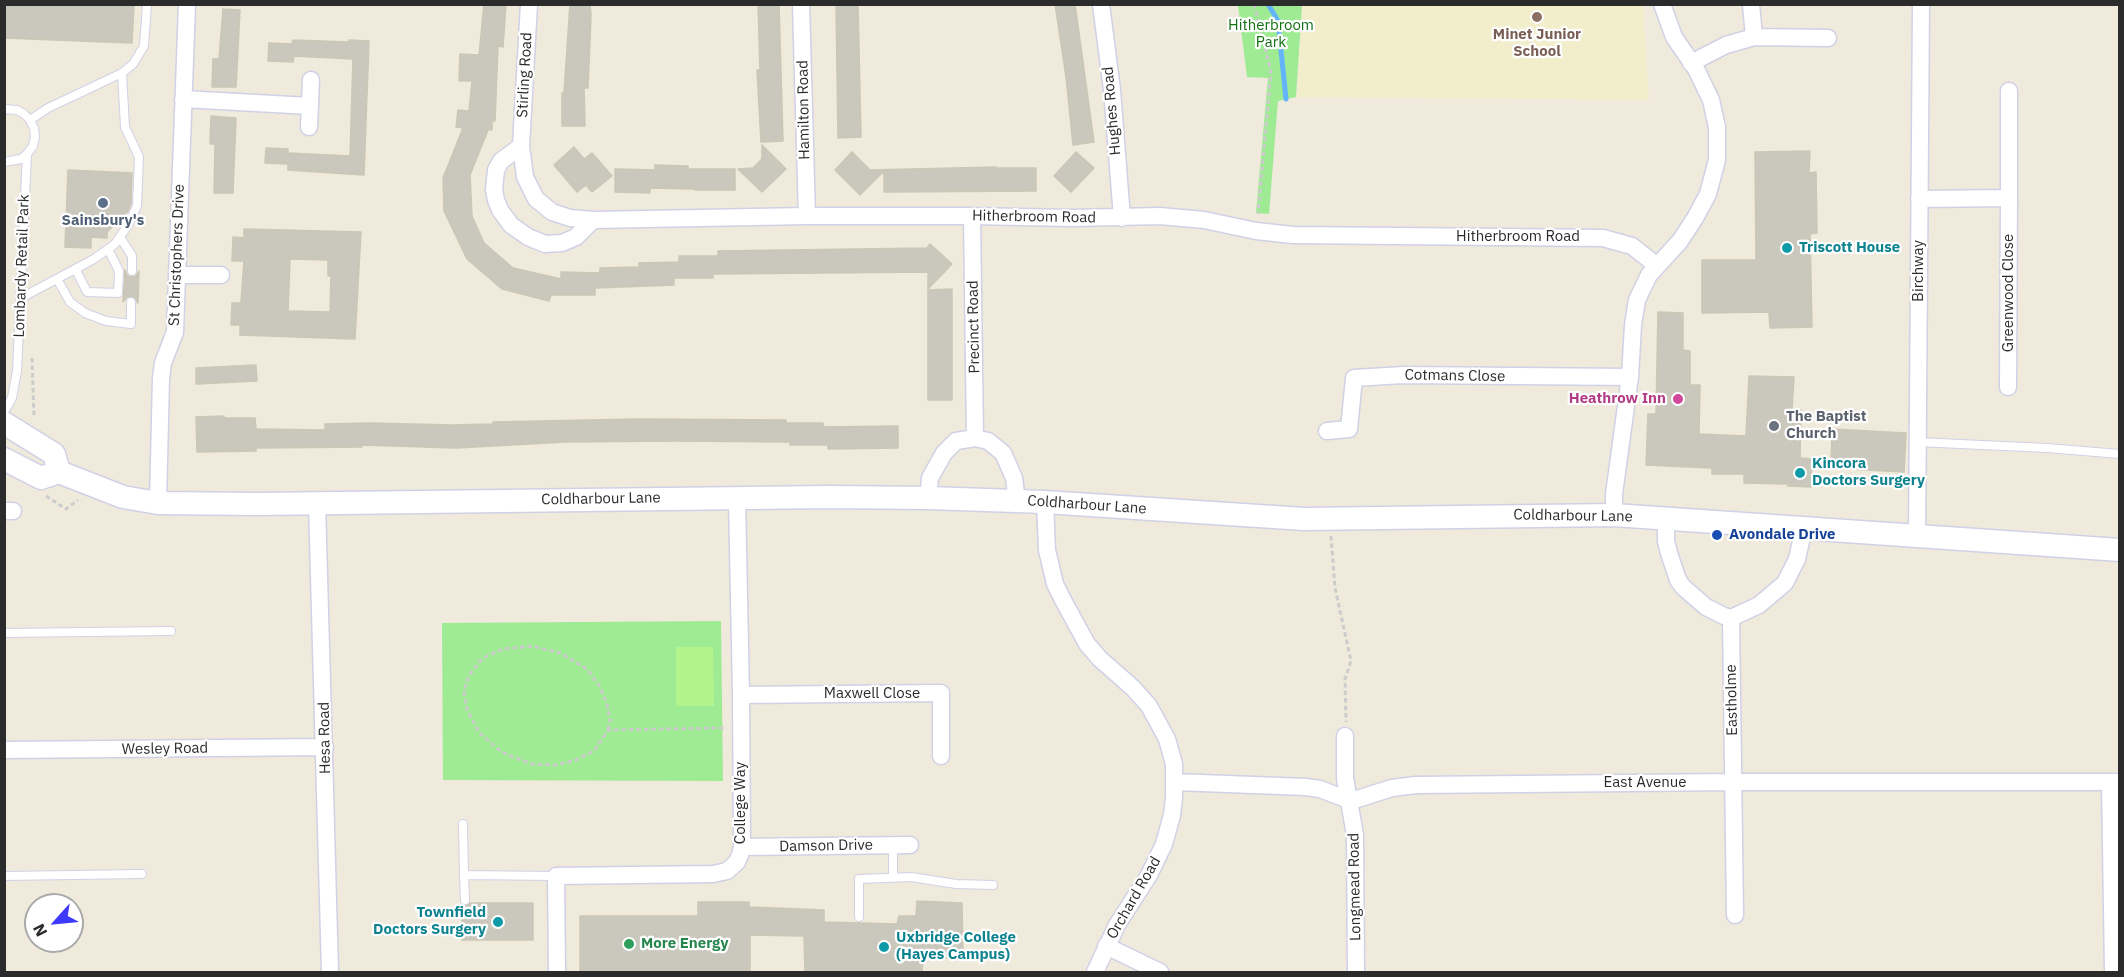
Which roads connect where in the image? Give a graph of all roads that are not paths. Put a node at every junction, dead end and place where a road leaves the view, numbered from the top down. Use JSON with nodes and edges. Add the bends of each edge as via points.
{"nodes":[{"id":1,"x":147,"y":4,"type":"edge"},
{"id":2,"x":188,"y":4,"type":"edge"},
{"id":3,"x":529,"y":4,"type":"edge"},
{"id":4,"x":801,"y":4,"type":"edge"},
{"id":5,"x":1101,"y":4,"type":"edge"},
{"id":6,"x":1662,"y":4,"type":"edge"},
{"id":7,"x":1751,"y":4,"type":"edge"},
{"id":8,"x":1921,"y":4,"type":"edge"},
{"id":9,"x":1754,"y":37,"type":"junction"},
{"id":10,"x":1828,"y":38,"type":"dead end"},
{"id":11,"x":1691,"y":63,"type":"junction"},
{"id":12,"x":122,"y":73,"type":"junction"},
{"id":13,"x":310,"y":80,"type":"dead end"},
{"id":14,"x":2009,"y":91,"type":"dead end"},
{"id":15,"x":183,"y":99,"type":"junction"},
{"id":16,"x":310,"y":106,"type":"junction"},
{"id":17,"x":4,"y":109,"type":"edge"},
{"id":18,"x":30,"y":120,"type":"junction"},
{"id":19,"x":309,"y":127,"type":"dead end"},
{"id":20,"x":520,"y":146,"type":"junction"},
{"id":21,"x":27,"y":154,"type":"junction"},
{"id":22,"x":4,"y":162,"type":"edge"},
{"id":23,"x":2009,"y":198,"type":"junction"},
{"id":24,"x":1919,"y":199,"type":"junction"},
{"id":25,"x":807,"y":216,"type":"junction"},
{"id":26,"x":972,"y":216,"type":"junction"},
{"id":27,"x":1122,"y":218,"type":"junction"},
{"id":28,"x":593,"y":220,"type":"junction"},
{"id":29,"x":120,"y":237,"type":"junction"},
{"id":30,"x":108,"y":249,"type":"junction"},
{"id":31,"x":1656,"y":265,"type":"junction"},
{"id":32,"x":76,"y":270,"type":"junction"},
{"id":33,"x":132,"y":271,"type":"dead end"},
{"id":34,"x":177,"y":275,"type":"junction"},
{"id":35,"x":220,"y":275,"type":"dead end"},
{"id":36,"x":57,"y":279,"type":"junction"},
{"id":37,"x":21,"y":298,"type":"junction"},
{"id":38,"x":131,"y":302,"type":"dead end"},
{"id":39,"x":1630,"y":377,"type":"junction"},
{"id":40,"x":2008,"y":387,"type":"dead end"},
{"id":41,"x":4,"y":412,"type":"edge"},
{"id":42,"x":4,"y":423,"type":"edge"},
{"id":43,"x":1327,"y":431,"type":"dead end"},
{"id":44,"x":975,"y":438,"type":"junction"},
{"id":45,"x":1917,"y":442,"type":"junction"},
{"id":46,"x":2120,"y":454,"type":"edge"},
{"id":47,"x":4,"y":459,"type":"edge"},
{"id":48,"x":59,"y":472,"type":"junction"},
{"id":49,"x":736,"y":498,"type":"junction"},
{"id":50,"x":928,"y":498,"type":"junction"},
{"id":51,"x":1017,"y":501,"type":"junction"},
{"id":52,"x":1045,"y":502,"type":"junction"},
{"id":53,"x":158,"y":503,"type":"junction"},
{"id":54,"x":317,"y":503,"type":"junction"},
{"id":55,"x":1614,"y":515,"type":"junction"},
{"id":56,"x":1666,"y":519,"type":"junction"},
{"id":57,"x":1804,"y":528,"type":"junction"},
{"id":58,"x":1917,"y":537,"type":"junction"},
{"id":59,"x":2120,"y":550,"type":"edge"},
{"id":60,"x":1731,"y":618,"type":"junction"},
{"id":61,"x":171,"y":631,"type":"dead end"},
{"id":62,"x":4,"y":633,"type":"edge"},
{"id":63,"x":741,"y":695,"type":"junction"},
{"id":64,"x":1345,"y":736,"type":"road end"},
{"id":65,"x":325,"y":747,"type":"junction"},
{"id":66,"x":4,"y":750,"type":"edge"},
{"id":67,"x":941,"y":756,"type":"dead end"},
{"id":68,"x":1175,"y":782,"type":"junction"},
{"id":69,"x":1733,"y":782,"type":"junction"},
{"id":70,"x":2115,"y":782,"type":"edge"},
{"id":71,"x":1351,"y":801,"type":"junction"},
{"id":72,"x":463,"y":824,"type":"dead end"},
{"id":73,"x":902,"y":845,"type":"joint"},
{"id":74,"x":742,"y":847,"type":"junction"},
{"id":75,"x":142,"y":874,"type":"dead end"},
{"id":76,"x":464,"y":875,"type":"junction"},
{"id":77,"x":4,"y":876,"type":"edge"},
{"id":78,"x":556,"y":876,"type":"junction"},
{"id":79,"x":893,"y":877,"type":"junction"},
{"id":80,"x":993,"y":885,"type":"dead end"},
{"id":81,"x":465,"y":900,"type":"dead end"},
{"id":82,"x":1735,"y":915,"type":"dead end"},
{"id":83,"x":859,"y":917,"type":"dead end"},
{"id":84,"x":1106,"y":946,"type":"junction"},
{"id":85,"x":330,"y":972,"type":"edge"},
{"id":86,"x":557,"y":972,"type":"edge"},
{"id":87,"x":1095,"y":972,"type":"edge"},
{"id":88,"x":1160,"y":972,"type":"edge"},
{"id":89,"x":1356,"y":972,"type":"edge"},
{"id":90,"x":2113,"y":972,"type":"edge"}],
"edges":[{"from":1,"to":12,"type":"lane","via":[[144,46],[134,64]]},
{"from":2,"to":15,"type":"street","name":"St Christophers Drive"},
{"from":3,"to":20,"type":"street","name":"Stirling Road"},
{"from":4,"to":25,"type":"street","name":"Hamilton Road"},
{"from":5,"to":27,"type":"street","name":"Hughes Road"},
{"from":6,"to":11,"type":"street","via":[[1670,29]]},
{"from":7,"to":9,"type":"street"},
{"from":8,"to":24,"type":"street","name":"Birchway"},
{"from":9,"to":10,"type":"street"},
{"from":9,"to":11,"type":"street","via":[[1726,45]]},
{"from":11,"to":31,"type":"street","via":[[1714,108],[1717,160],[1708,194],[1695,218],[1680,241]]},
{"from":12,"to":18,"type":"lane"},
{"from":12,"to":29,"type":"lane","via":[[125,127],[139,157],[137,207]]},
{"from":13,"to":16,"type":"street"},
{"from":14,"to":23,"type":"street","name":"Greenwood Close"},
{"from":15,"to":16,"type":"street"},
{"from":15,"to":34,"type":"street","name":"St Christophers Drive"},
{"from":16,"to":19,"type":"street"},
{"from":17,"to":18,"type":"lane","via":[[17,110]]},
{"from":18,"to":21,"type":"lane","name":"Lombardy Retail Park","via":[[35,137]]},
{"from":20,"to":28,"type":"street","name":"Stirling Road","via":[[525,177],[544,208],[561,216]]},
{"from":20,"to":28,"type":"street","via":[[501,161],[494,177],[496,200],[511,225],[536,242],[553,244],[576,237]]},
{"from":21,"to":22,"type":"lane"},
{"from":21,"to":37,"type":"lane","name":"Lombardy Retail Park"},
{"from":23,"to":24,"type":"street"},
{"from":23,"to":40,"type":"street","name":"Greenwood Close"},
{"from":24,"to":45,"type":"street","name":"Birchway"},
{"from":25,"to":26,"type":"street","name":"Hitherbroom Road"},
{"from":25,"to":28,"type":"street","name":"Hitherbroom Road"},
{"from":26,"to":27,"type":"street","name":"Hitherbroom Road"},
{"from":26,"to":44,"type":"street","name":"Precinct Road"},
{"from":27,"to":31,"type":"street","name":"Hitherbroom Road","via":[[1204,220],[1293,235],[1603,238],[1632,246]]},
{"from":29,"to":30,"type":"lane"},
{"from":29,"to":33,"type":"lane","via":[[132,256]]},
{"from":30,"to":32,"type":"lane"},
{"from":30,"to":32,"type":"lane","via":[[119,271],[118,293],[87,292]]},
{"from":31,"to":39,"type":"street","via":[[1637,300]]},
{"from":32,"to":36,"type":"lane"},
{"from":34,"to":35,"type":"street"},
{"from":34,"to":53,"type":"street","name":"St Christophers Drive","via":[[175,332],[161,378]]},
{"from":36,"to":37,"type":"lane"},
{"from":36,"to":38,"type":"lane","via":[[70,302],[106,321],[131,324]]},
{"from":37,"to":41,"type":"lane","name":"Lombardy Retail Park","via":[[12,398]]},
{"from":39,"to":43,"type":"street","name":"Cotmans Close","via":[[1354,378],[1349,429]]},
{"from":39,"to":55,"type":"street"},
{"from":42,"to":48,"type":"street","via":[[54,454]]},
{"from":44,"to":50,"type":"street","via":[[957,441],[944,453],[930,478]]},
{"from":44,"to":51,"type":"street","via":[[988,441],[1003,453],[1014,478]]},
{"from":45,"to":46,"type":"lane"},
{"from":45,"to":58,"type":"street","name":"Birchway"},
{"from":47,"to":48,"type":"street","name":"Coldharbour Lane","via":[[41,478]]},
{"from":48,"to":53,"type":"street","name":"Coldharbour Lane","via":[[123,497]]},
{"from":49,"to":50,"type":"street","name":"Coldharbour Lane"},
{"from":49,"to":54,"type":"street","name":"Coldharbour Lane"},
{"from":49,"to":63,"type":"street","name":"College Way"},
{"from":50,"to":51,"type":"street","name":"Coldharbour Lane"},
{"from":51,"to":52,"type":"street","name":"Coldharbour Lane"},
{"from":52,"to":55,"type":"street","name":"Coldharbour Lane","via":[[1330,520]]},
{"from":52,"to":68,"type":"street","name":"Orchard Road","via":[[1047,550],[1059,592],[1100,659],[1141,697],[1155,716],[1171,751]]},
{"from":53,"to":54,"type":"street","name":"Coldharbour Lane"},
{"from":54,"to":65,"type":"street","name":"Hesa Road"},
{"from":55,"to":56,"type":"street","name":"Coldharbour Lane"},
{"from":56,"to":57,"type":"street","name":"Coldharbour Lane"},
{"from":56,"to":60,"type":"street","via":[[1668,547],[1683,586],[1706,607]]},
{"from":57,"to":58,"type":"street","name":"Coldharbour Lane"},
{"from":57,"to":60,"type":"street","via":[[1797,559],[1785,583],[1759,605]]},
{"from":58,"to":59,"type":"street","name":"Coldharbour Lane"},
{"from":60,"to":69,"type":"street","name":"Eastholme"},
{"from":61,"to":62,"type":"lane"},
{"from":63,"to":67,"type":"street","name":"Maxwell Close","via":[[941,693]]},
{"from":63,"to":74,"type":"street","name":"College Way"},
{"from":64,"to":71,"type":"street","name":"Longmead Road","via":[[1344,758]]},
{"from":65,"to":66,"type":"street","name":"Wesley Road"},
{"from":65,"to":85,"type":"street","name":"Hesa Road"},
{"from":68,"to":71,"type":"street","via":[[1306,787]]},
{"from":68,"to":84,"type":"street","name":"Orchard Road","via":[[1172,815],[1159,856]]},
{"from":69,"to":70,"type":"street","name":"East Avenue"},
{"from":69,"to":71,"type":"street","name":"East Avenue","via":[[1416,785]]},
{"from":69,"to":82,"type":"street","name":"Eastholme"},
{"from":70,"to":90,"type":"street"},
{"from":71,"to":89,"type":"street","name":"Longmead Road"},
{"from":72,"to":76,"type":"lane"},
{"from":73,"to":74,"type":"street","name":"Damson Drive"},
{"from":73,"to":79,"type":"lane"},
{"from":74,"to":78,"type":"street","name":"College Way","via":[[737,862],[720,873]]},
{"from":75,"to":77,"type":"lane"},
{"from":76,"to":78,"type":"lane"},
{"from":76,"to":81,"type":"lane"},
{"from":78,"to":86,"type":"street"},
{"from":79,"to":80,"type":"lane"},
{"from":79,"to":83,"type":"lane","via":[[859,879]]},
{"from":84,"to":87,"type":"street","name":"Orchard Road"},
{"from":84,"to":88,"type":"street"}]}
